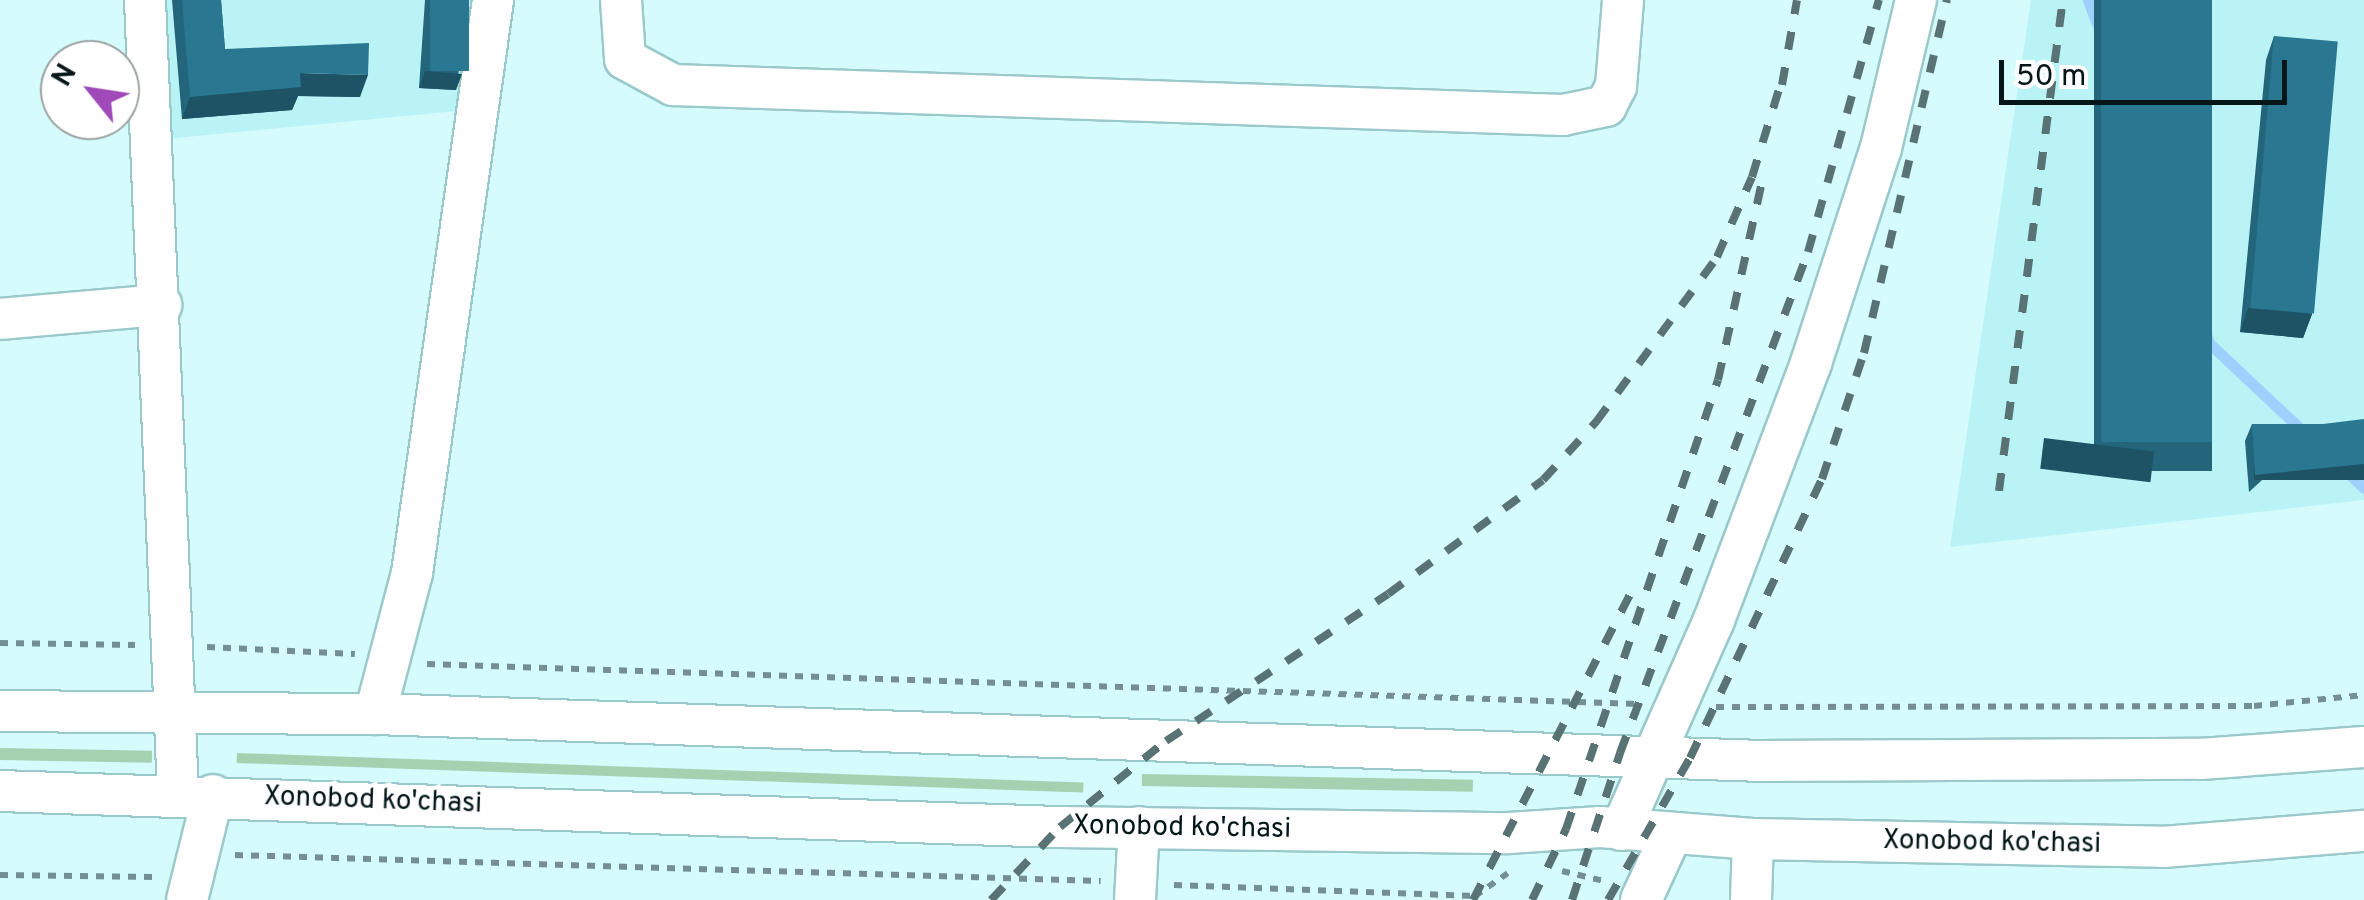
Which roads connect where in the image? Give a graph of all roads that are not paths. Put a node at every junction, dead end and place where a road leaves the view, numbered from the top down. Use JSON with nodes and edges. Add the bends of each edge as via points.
{"nodes":[{"id":1,"x":145,"y":0,"type":"edge"},
{"id":2,"x":493,"y":0,"type":"edge"},
{"id":3,"x":621,"y":0,"type":"edge"},
{"id":4,"x":1622,"y":0,"type":"edge"},
{"id":5,"x":1916,"y":0,"type":"edge"},
{"id":6,"x":162,"y":305,"type":"junction"},
{"id":7,"x":0,"y":319,"type":"edge"},
{"id":8,"x":0,"y":712,"type":"edge"},
{"id":9,"x":375,"y":714,"type":"junction"},
{"id":10,"x":175,"y":718,"type":"junction"},
{"id":11,"x":2364,"y":747,"type":"edge"},
{"id":12,"x":1654,"y":756,"type":"junction"},
{"id":13,"x":0,"y":791,"type":"edge"},
{"id":14,"x":195,"y":794,"type":"junction"},
{"id":15,"x":1140,"y":827,"type":"junction"},
{"id":16,"x":1621,"y":830,"type":"junction"},
{"id":17,"x":2364,"y":831,"type":"edge"},
{"id":18,"x":1672,"y":833,"type":"junction"},
{"id":19,"x":1752,"y":839,"type":"junction"},
{"id":20,"x":1135,"y":892,"type":"edge"},
{"id":21,"x":1644,"y":895,"type":"edge"},
{"id":22,"x":187,"y":900,"type":"edge"},
{"id":23,"x":1751,"y":900,"type":"edge"}],
"edges":[{"from":1,"to":6,"type":"street"},
{"from":2,"to":9,"type":"street","via":[[412,573],[384,658]]},
{"from":3,"to":4,"type":"street","via":[[625,59],[673,85],[1563,116],[1596,110],[1611,96]]},
{"from":5,"to":12,"type":"street","via":[[1881,148],[1811,363]]},
{"from":6,"to":7,"type":"street"},
{"from":6,"to":10,"type":"street"},
{"from":8,"to":10,"type":"street"},
{"from":9,"to":10,"type":"street"},
{"from":9,"to":12,"type":"street"},
{"from":10,"to":14,"type":"street"},
{"from":11,"to":12,"type":"street","via":[[2201,760]]},
{"from":12,"to":16,"type":"street"},
{"from":13,"to":14,"type":"street","name":"Xonobod ko'chasi"},
{"from":14,"to":15,"type":"street","name":"Xonobod ko'chasi"},
{"from":14,"to":22,"type":"street","via":[[201,853]]},
{"from":15,"to":16,"type":"street","name":"Xonobod ko'chasi"},
{"from":15,"to":20,"type":"street"},
{"from":16,"to":18,"type":"street","name":"Xonobod ko'chasi"},
{"from":17,"to":19,"type":"street","name":"Xonobod ko'chasi","via":[[2163,846]]},
{"from":18,"to":19,"type":"street","name":"Xonobod ko'chasi"},
{"from":18,"to":21,"type":"street"},
{"from":19,"to":23,"type":"street"}]}
